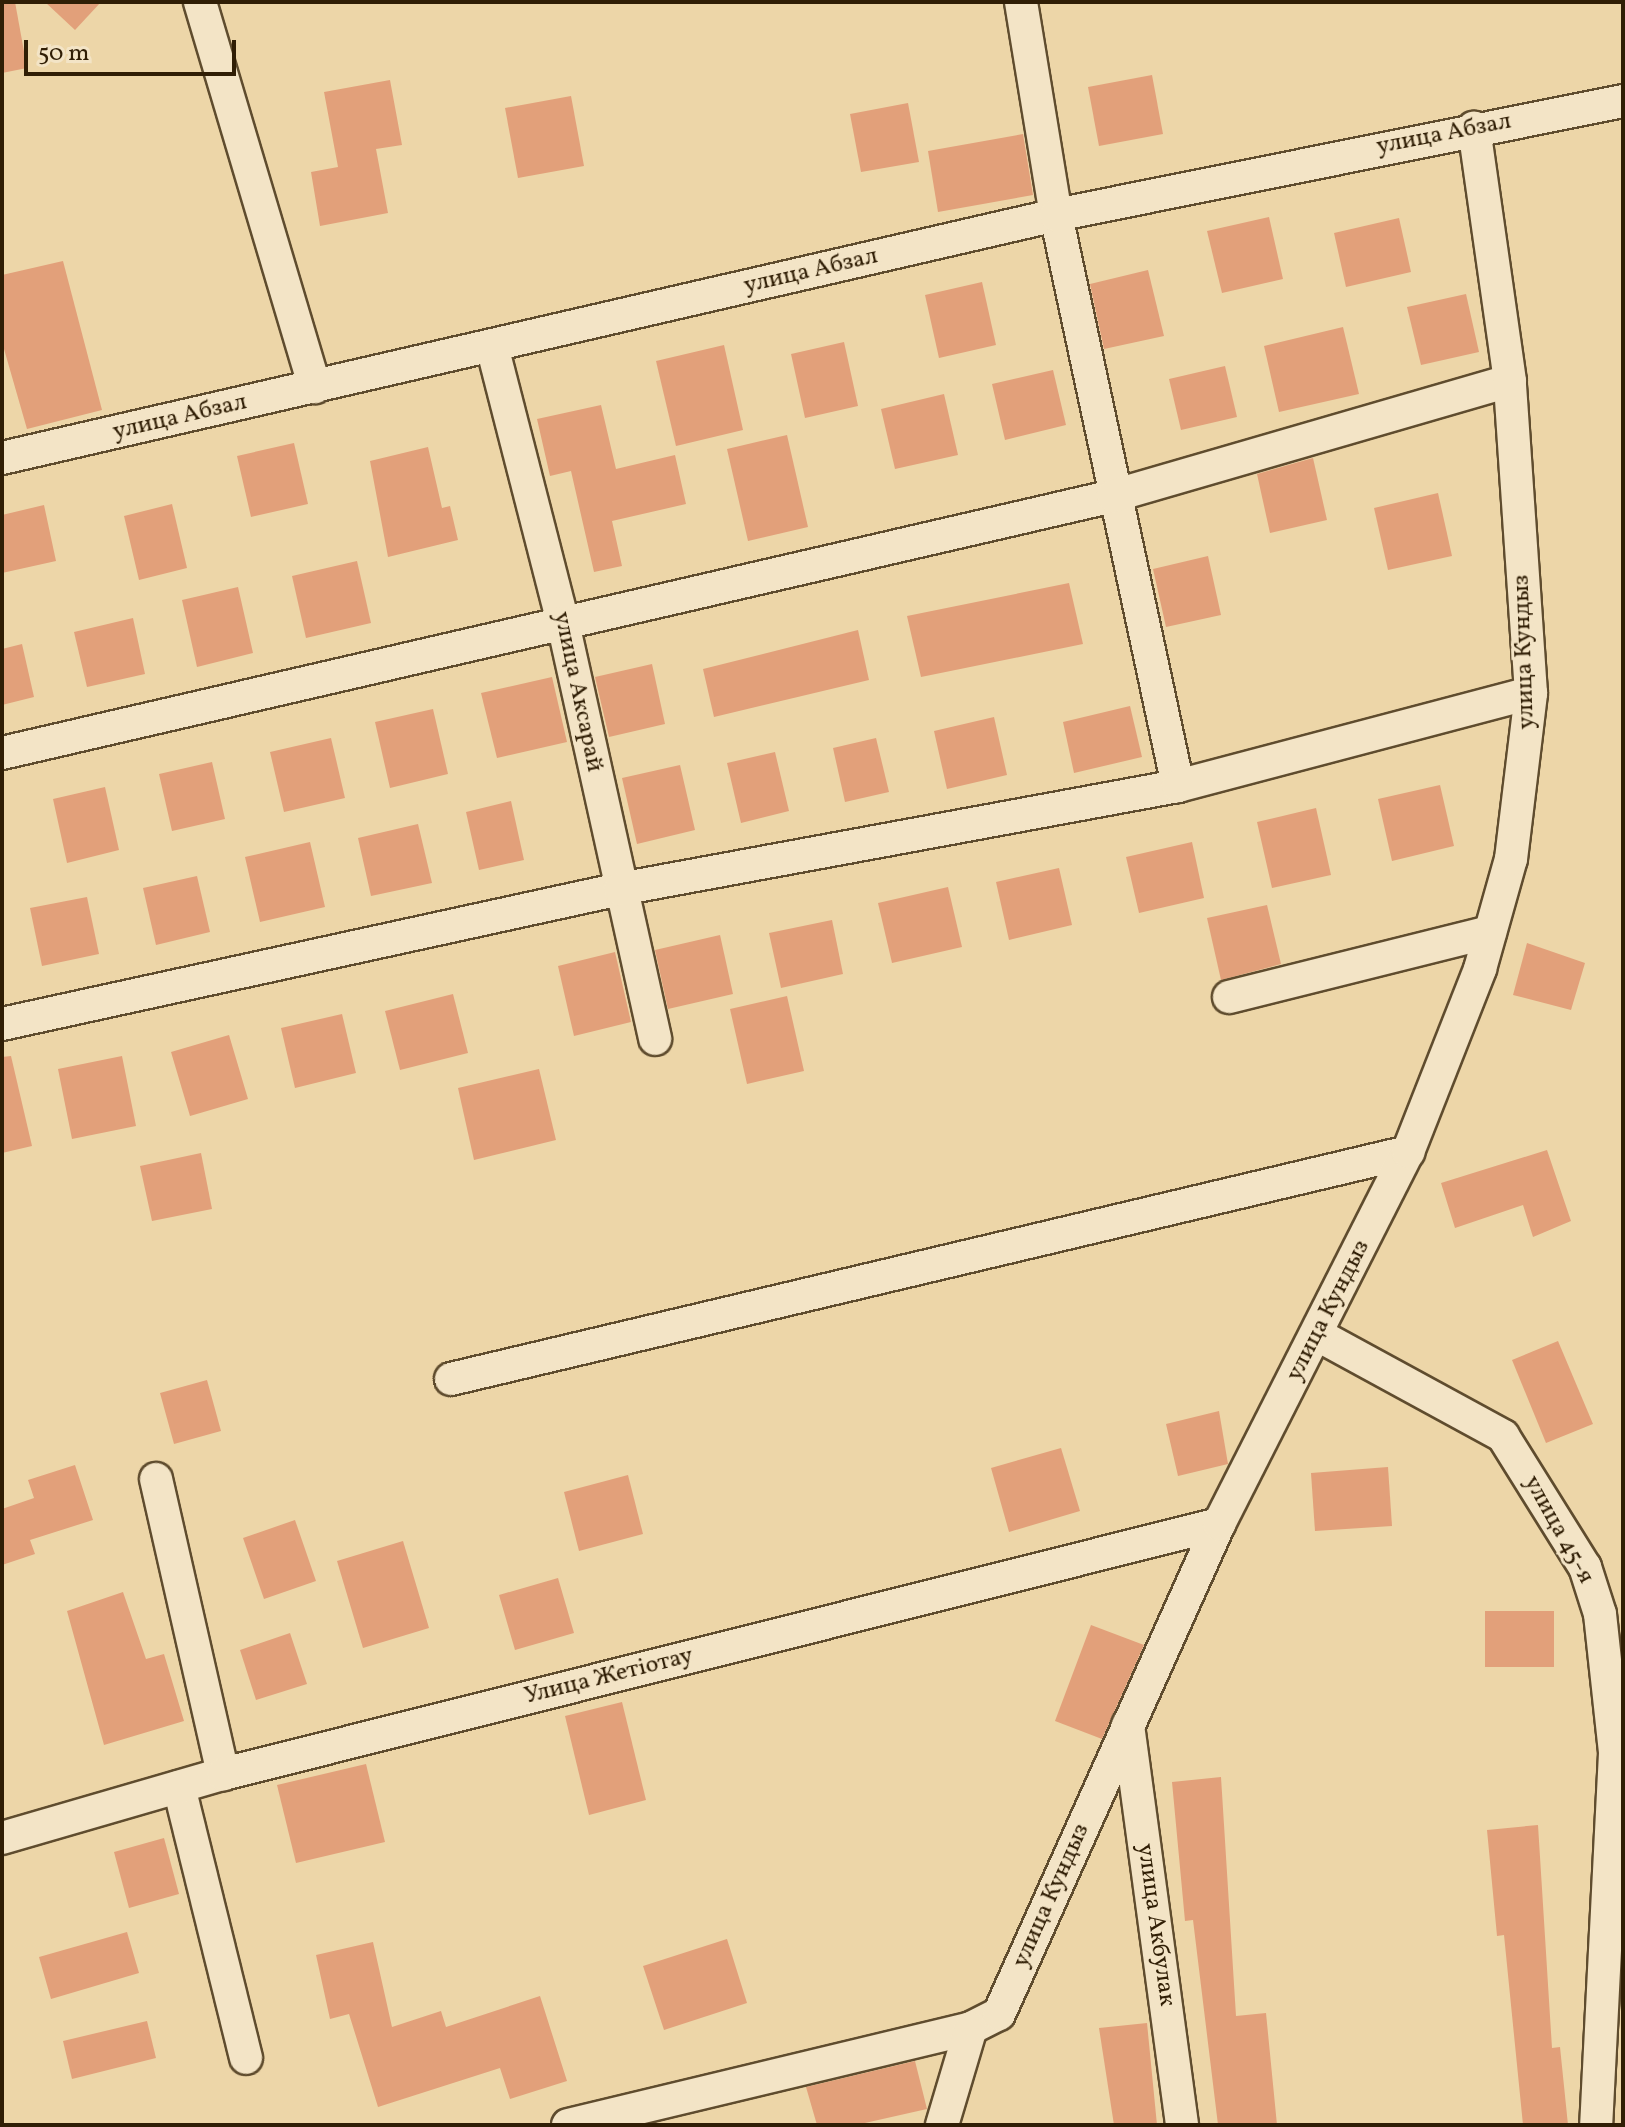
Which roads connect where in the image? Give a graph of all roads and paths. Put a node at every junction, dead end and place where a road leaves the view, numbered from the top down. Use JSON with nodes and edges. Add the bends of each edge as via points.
{"nodes":[{"id":1,"x":200,"y":2,"type":"edge"},
{"id":2,"x":1021,"y":2,"type":"edge"},
{"id":3,"x":1623,"y":101,"type":"edge"},
{"id":4,"x":1474,"y":128,"type":"junction"},
{"id":5,"x":1056,"y":215,"type":"junction"},
{"id":6,"x":492,"y":346,"type":"junction"},
{"id":7,"x":1510,"y":381,"type":"junction"},
{"id":8,"x":315,"y":387,"type":"junction"},
{"id":9,"x":2,"y":458,"type":"edge"},
{"id":10,"x":1113,"y":496,"type":"junction"},
{"id":11,"x":563,"y":623,"type":"junction"},
{"id":12,"x":1531,"y":693,"type":"junction"},
{"id":13,"x":2,"y":753,"type":"edge"},
{"id":14,"x":1178,"y":786,"type":"junction"},
{"id":15,"x":620,"y":889,"type":"junction"},
{"id":16,"x":1490,"y":932,"type":"junction"},
{"id":17,"x":1229,"y":997,"type":"dead end"},
{"id":18,"x":2,"y":1024,"type":"edge"},
{"id":19,"x":655,"y":1039,"type":"dead end"},
{"id":20,"x":1408,"y":1152,"type":"junction"},
{"id":21,"x":1318,"y":1335,"type":"junction"},
{"id":22,"x":451,"y":1379,"type":"dead end"},
{"id":23,"x":156,"y":1479,"type":"dead end"},
{"id":24,"x":1219,"y":1524,"type":"junction"},
{"id":25,"x":1128,"y":1725,"type":"junction"},
{"id":26,"x":223,"y":1774,"type":"junction"},
{"id":27,"x":179,"y":1787,"type":"junction"},
{"id":28,"x":2,"y":1838,"type":"edge"},
{"id":29,"x":971,"y":2028,"type":"junction"},
{"id":30,"x":246,"y":2058,"type":"dead end"},
{"id":31,"x":568,"y":2125,"type":"edge"},
{"id":32,"x":942,"y":2125,"type":"edge"},
{"id":33,"x":1182,"y":2125,"type":"edge"},
{"id":34,"x":1596,"y":2125,"type":"edge"}],
"edges":[{"from":1,"to":8,"type":"street"},
{"from":2,"to":5,"type":"street"},
{"from":3,"to":4,"type":"street","name":"улица Абзал"},
{"from":4,"to":5,"type":"street","name":"улица Абзал"},
{"from":4,"to":7,"type":"street","name":"улица Кундыз"},
{"from":5,"to":6,"type":"street","name":"улица Абзал"},
{"from":5,"to":10,"type":"street"},
{"from":6,"to":8,"type":"street","name":"улица Абзал"},
{"from":6,"to":11,"type":"street","name":"улица Аксарай"},
{"from":7,"to":10,"type":"street"},
{"from":7,"to":12,"type":"street","name":"улица Кундыз"},
{"from":8,"to":9,"type":"street","name":"улица Абзал"},
{"from":10,"to":11,"type":"street"},
{"from":10,"to":14,"type":"street"},
{"from":11,"to":13,"type":"street"},
{"from":11,"to":15,"type":"street","name":"улица Аксарай"},
{"from":12,"to":14,"type":"street"},
{"from":12,"to":16,"type":"street","name":"улица Кундыз","via":[[1511,859]]},
{"from":14,"to":15,"type":"street"},
{"from":15,"to":18,"type":"street"},
{"from":15,"to":19,"type":"street","name":"улица Аксарай"},
{"from":16,"to":17,"type":"street"},
{"from":16,"to":20,"type":"street","name":"улица Кундыз"},
{"from":20,"to":21,"type":"street","name":"улица Кундыз"},
{"from":20,"to":22,"type":"street"},
{"from":21,"to":24,"type":"street","name":"улица Кундыз"},
{"from":21,"to":34,"type":"street","name":"улица 45-я","via":[[1503,1436],[1585,1567],[1600,1614],[1615,1753]]},
{"from":23,"to":26,"type":"street"},
{"from":24,"to":25,"type":"street","name":"улица Кундыз"},
{"from":24,"to":26,"type":"street","name":"Улица Жетіотау"},
{"from":25,"to":29,"type":"street","name":"улица Кундыз","via":[[999,2014]]},
{"from":25,"to":33,"type":"street","name":"улица Акбулак"},
{"from":26,"to":27,"type":"street","name":"Улица Жетіотау"},
{"from":27,"to":28,"type":"street","name":"Улица Жетіотау"},
{"from":27,"to":30,"type":"street"},
{"from":29,"to":31,"type":"street","name":"улица Кундыз"},
{"from":29,"to":32,"type":"street"}]}
